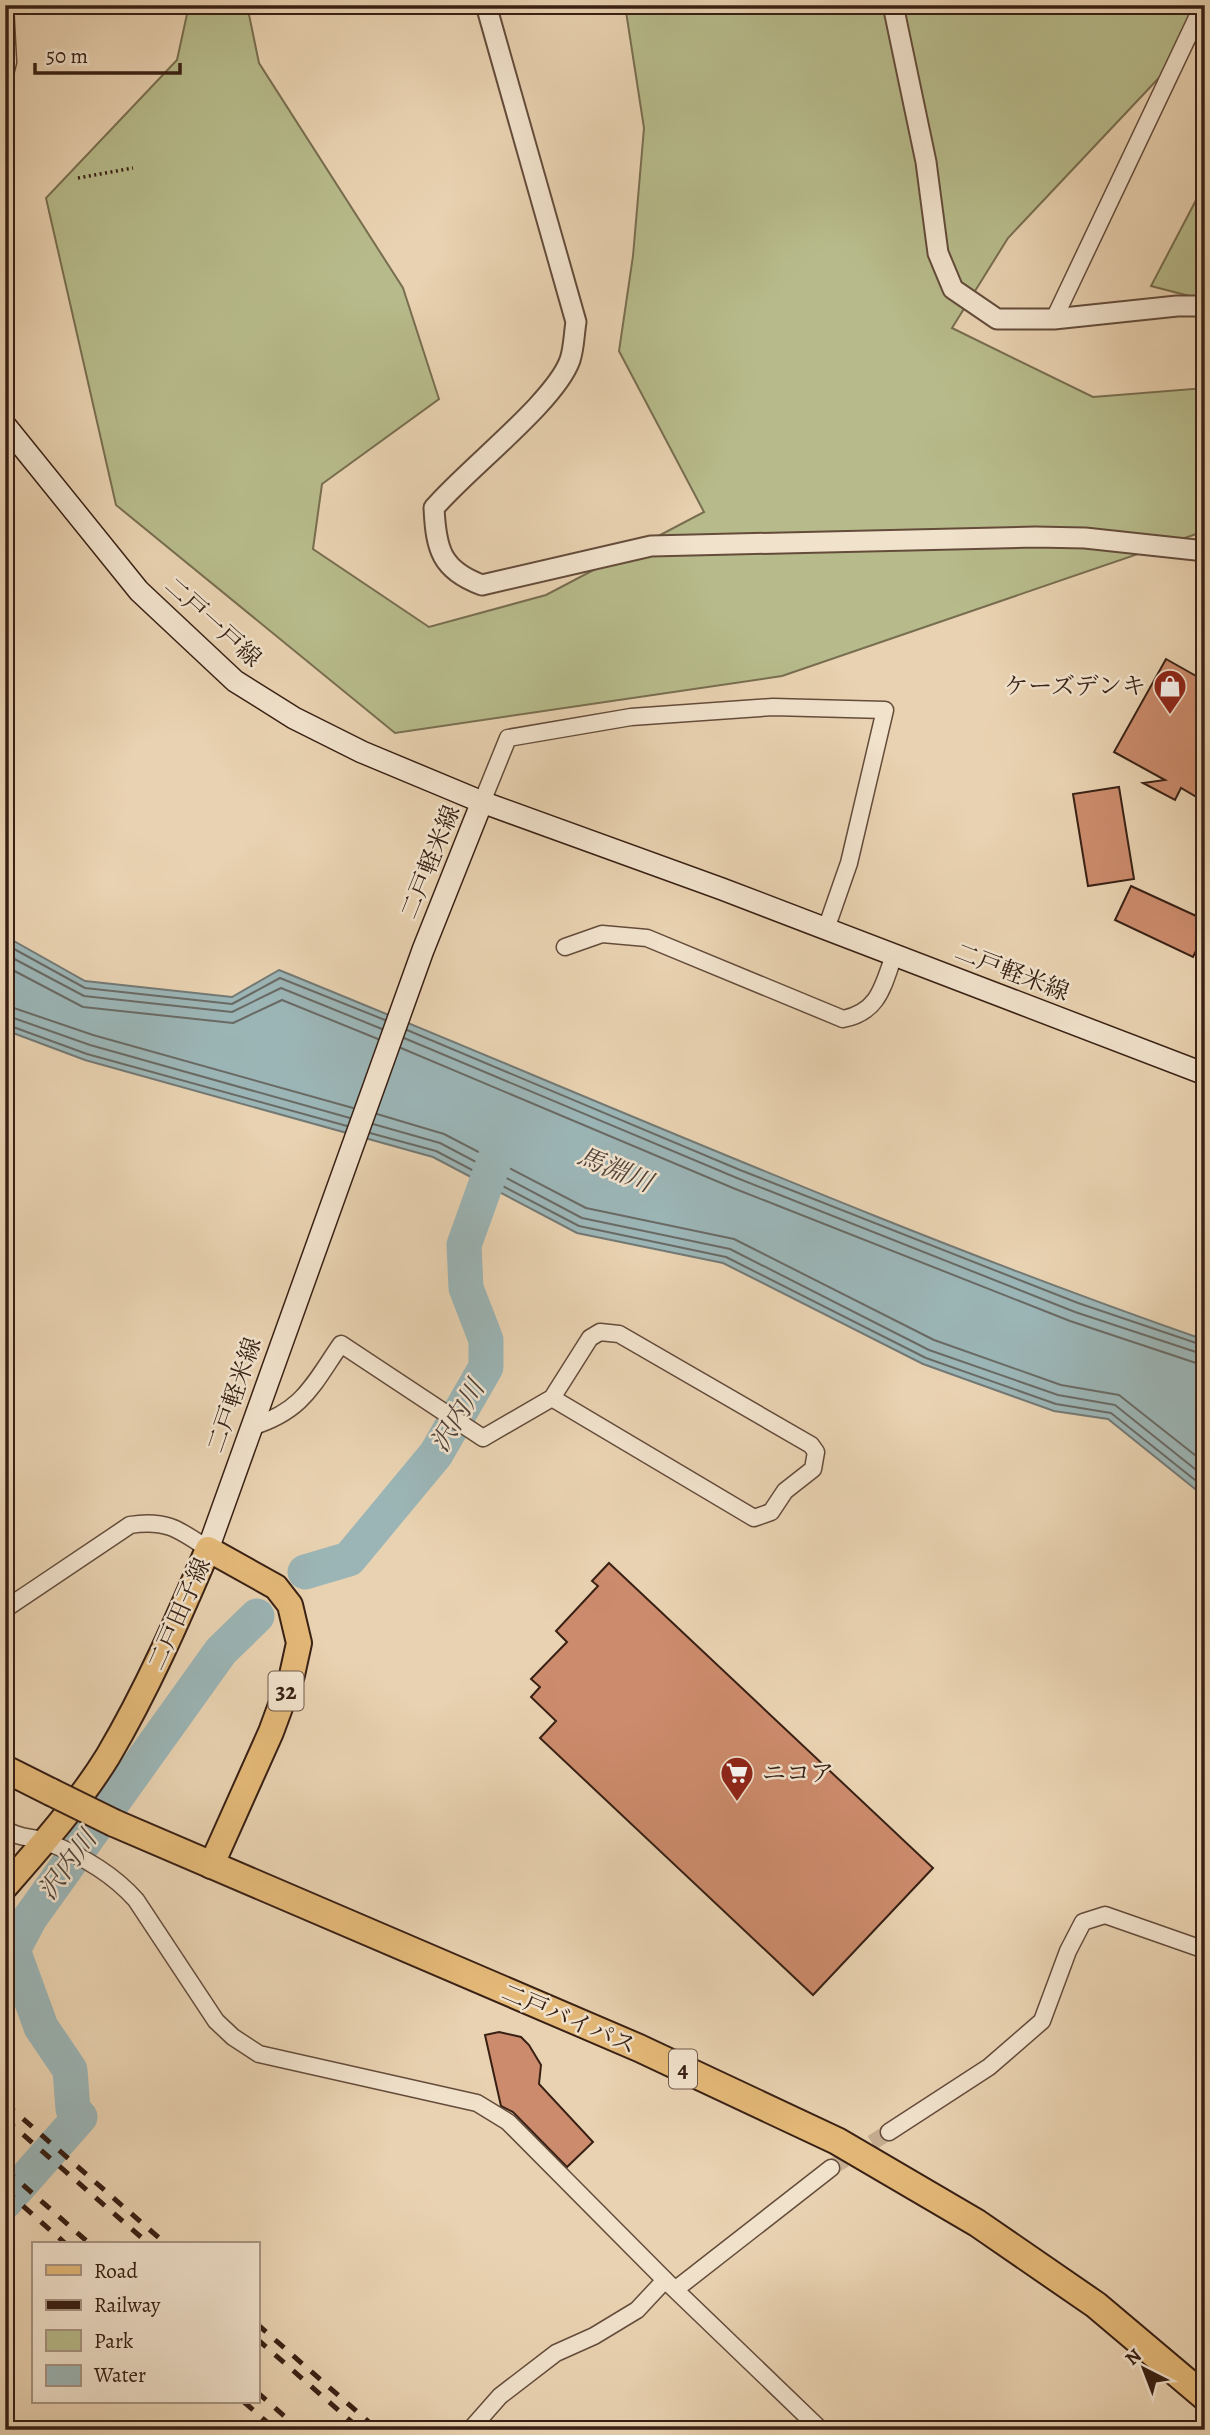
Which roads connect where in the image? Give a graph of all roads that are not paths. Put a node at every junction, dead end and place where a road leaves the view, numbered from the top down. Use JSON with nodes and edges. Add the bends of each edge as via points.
{"nodes":[{"id":1,"x":486,"y":5,"type":"edge"},
{"id":2,"x":892,"y":5,"type":"edge"},
{"id":3,"x":1203,"y":5,"type":"edge"},
{"id":4,"x":5,"y":6,"type":"edge"},
{"id":5,"x":5,"y":74,"type":"edge"},
{"id":6,"x":1205,"y":306,"type":"edge"},
{"id":7,"x":1054,"y":319,"type":"junction"},
{"id":8,"x":5,"y":425,"type":"edge"},
{"id":9,"x":1205,"y":551,"type":"edge"},
{"id":10,"x":482,"y":802,"type":"junction"},
{"id":11,"x":826,"y":929,"type":"junction"},
{"id":12,"x":565,"y":947,"type":"dead end"},
{"id":13,"x":894,"y":955,"type":"junction"},
{"id":14,"x":1205,"y":1074,"type":"edge"},
{"id":15,"x":552,"y":1398,"type":"junction"},
{"id":16,"x":251,"y":1427,"type":"junction"},
{"id":17,"x":208,"y":1549,"type":"junction"},
{"id":18,"x":5,"y":1609,"type":"edge"},
{"id":19,"x":5,"y":1769,"type":"edge"},
{"id":20,"x":5,"y":1829,"type":"edge"},
{"id":21,"x":45,"y":1841,"type":"junction"},
{"id":22,"x":211,"y":1866,"type":"junction"},
{"id":23,"x":5,"y":1887,"type":"edge"},
{"id":24,"x":1205,"y":1950,"type":"edge"},
{"id":25,"x":889,"y":2132,"type":"tunnel mouth"},
{"id":26,"x":831,"y":2168,"type":"tunnel mouth"},
{"id":27,"x":670,"y":2285,"type":"junction"},
{"id":28,"x":1205,"y":2397,"type":"edge"},
{"id":29,"x":470,"y":2430,"type":"edge"},
{"id":30,"x":821,"y":2430,"type":"edge"}],
"edges":[{"from":1,"to":9,"type":"street","via":[[576,322],[569,360],[552,391],[434,508],[436,545],[458,576],[482,585],[651,546],[1035,537]]},
{"from":2,"to":7,"type":"street","via":[[922,138],[937,253],[953,289],[997,318]]},
{"from":3,"to":7,"type":"street"},
{"from":4,"to":5,"type":"street"},
{"from":6,"to":7,"type":"street"},
{"from":8,"to":10,"type":"main road","name":"二戸一戸線","via":[[139,591],[235,681],[294,718],[362,752]]},
{"from":10,"to":11,"type":"main road","name":"二戸軽米線"},
{"from":10,"to":11,"type":"street","via":[[508,738],[631,717],[773,707],[885,710],[849,863]]},
{"from":10,"to":16,"type":"main road","name":"二戸軽米線","via":[[423,950]]},
{"from":11,"to":13,"type":"main road","name":"二戸軽米線"},
{"from":12,"to":13,"type":"street","via":[[602,934],[647,938],[843,1019],[858,1016],[878,1000]]},
{"from":13,"to":14,"type":"main road","name":"二戸軽米線"},
{"from":15,"to":15,"type":"street","via":[[754,1518],[771,1512],[785,1490],[813,1469],[816,1452],[811,1445],[619,1334],[600,1332],[590,1338]]},
{"from":15,"to":16,"type":"street","via":[[483,1438],[341,1344],[303,1400],[280,1418]]},
{"from":16,"to":17,"type":"main road","name":"二戸軽米線"},
{"from":17,"to":18,"type":"street","via":[[174,1527],[149,1522],[130,1525]]},
{"from":17,"to":21,"type":"main road","name":"二戸田子線","via":[[160,1659],[107,1758]]},
{"from":17,"to":22,"type":"main road","name":"二戸田子線","number":"32","via":[[276,1587],[290,1605],[299,1643],[271,1732]]},
{"from":19,"to":22,"type":"highway","name":"二戸バイパス","number":"4","bridge":true},
{"from":20,"to":21,"type":"street","via":[[18,1838]]},
{"from":21,"to":23,"type":"main road","name":"二戸田子線"},
{"from":21,"to":27,"type":"street","via":[[123,1885],[216,2021],[233,2037],[259,2054],[281,2060],[477,2103],[508,2122]]},
{"from":22,"to":28,"type":"highway","name":"二戸バイパス","number":"4","via":[[639,2048],[837,2141],[977,2222],[1074,2290]]},
{"from":24,"to":25,"type":"street","via":[[1105,1915],[1083,1922],[1042,2021],[989,2067]]},
{"from":26,"to":27,"type":"street"},
{"from":27,"to":29,"type":"street","via":[[594,2336],[556,2353],[500,2396]]},
{"from":27,"to":30,"type":"street"}]}
